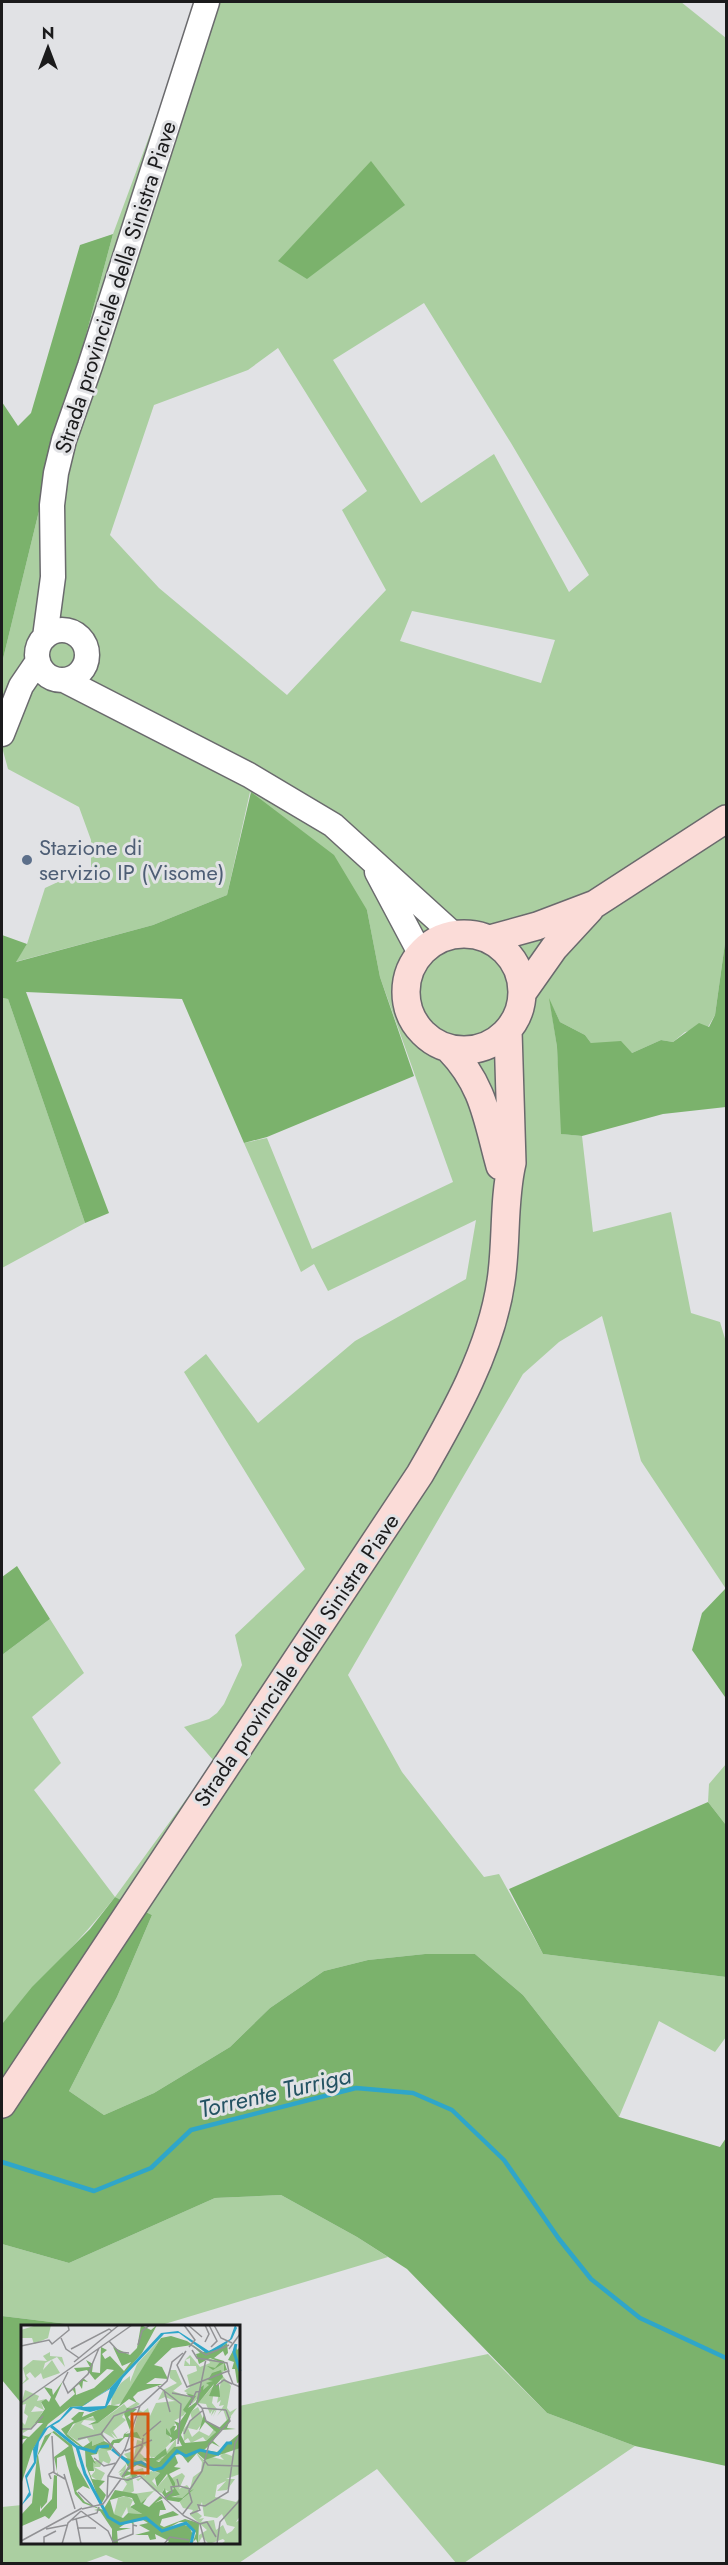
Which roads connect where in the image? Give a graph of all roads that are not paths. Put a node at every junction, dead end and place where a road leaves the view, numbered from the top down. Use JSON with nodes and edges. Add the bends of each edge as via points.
{"nodes":[{"id":1,"x":207,"y":2,"type":"edge"},
{"id":2,"x":53,"y":577,"type":"junction"},
{"id":3,"x":72,"y":632,"type":"junction"},
{"id":4,"x":45,"y":637,"type":"junction"},
{"id":5,"x":87,"y":660,"type":"junction"},
{"id":6,"x":38,"y":661,"type":"junction"},
{"id":7,"x":60,"y":680,"type":"junction"},
{"id":8,"x":123,"y":710,"type":"junction"},
{"id":9,"x":11,"y":711,"type":"junction"},
{"id":10,"x":2,"y":734,"type":"edge"},
{"id":11,"x":726,"y":819,"type":"edge"},
{"id":12,"x":369,"y":856,"type":"junction"},
{"id":13,"x":595,"y":904,"type":"junction"},
{"id":14,"x":453,"y":934,"type":"junction"},
{"id":15,"x":490,"y":939,"type":"junction"},
{"id":16,"x":420,"y":953,"type":"junction"},
{"id":17,"x":523,"y":992,"type":"junction"},
{"id":18,"x":508,"y":1031,"type":"junction"},
{"id":19,"x":449,"y":1049,"type":"junction"},
{"id":20,"x":507,"y":1176,"type":"junction"},
{"id":21,"x":6,"y":2096,"type":"edge"}],
"edges":[{"from":1,"to":2,"type":"street","name":"Strada provinciale della Sinistra Piave","via":[[64,440],[52,505]]},
{"from":2,"to":3,"type":"street","name":"Strada provinciale della Sinistra Piave"},
{"from":2,"to":4,"type":"street","name":"Strada provinciale della Sinistra Piave"},
{"from":3,"to":4,"type":"street","via":[[57,630]]},
{"from":3,"to":5,"type":"street","via":[[85,645]]},
{"from":4,"to":6,"type":"street"},
{"from":5,"to":7,"type":"street","via":[[79,674]]},
{"from":5,"to":8,"type":"street"},
{"from":6,"to":7,"type":"street","via":[[45,673]]},
{"from":6,"to":9,"type":"street","via":[[21,686]]},
{"from":7,"to":8,"type":"street"},
{"from":7,"to":9,"type":"street","via":[[34,690]]},
{"from":8,"to":12,"type":"street","via":[[299,803]]},
{"from":9,"to":10,"type":"street"},
{"from":11,"to":13,"type":"main road"},
{"from":12,"to":14,"type":"street"},
{"from":12,"to":16,"type":"street"},
{"from":13,"to":15,"type":"main road"},
{"from":13,"to":17,"type":"main road","via":[[554,948]]},
{"from":14,"to":15,"type":"main road"},
{"from":14,"to":16,"type":"main road"},
{"from":15,"to":17,"type":"main road","via":[[506,950],[515,963]]},
{"from":16,"to":19,"type":"main road","via":[[409,970],[407,1009],[416,1027],[431,1041]]},
{"from":17,"to":18,"type":"main road","via":[[519,1013]]},
{"from":18,"to":19,"type":"main road","via":[[483,1048]]},
{"from":18,"to":20,"type":"main road"},
{"from":19,"to":20,"type":"main road","via":[[478,1089]]},
{"from":20,"to":21,"type":"main road","name":"Strada provinciale della Sinistra Piave","via":[[505,1250],[494,1313],[446,1429],[420,1474]]}]}
